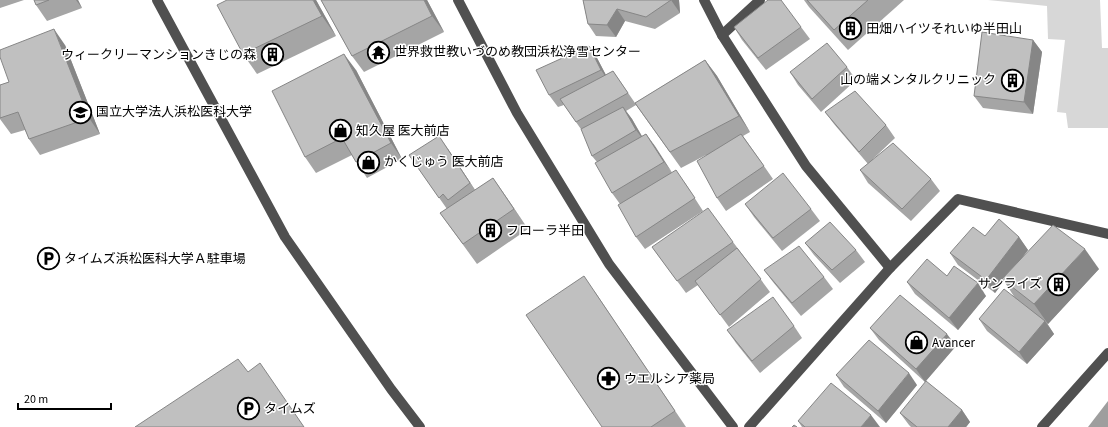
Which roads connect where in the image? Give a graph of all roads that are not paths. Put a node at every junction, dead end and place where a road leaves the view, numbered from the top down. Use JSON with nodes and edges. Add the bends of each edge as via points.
{"nodes":[{"id":1,"x":157,"y":0,"type":"edge"},
{"id":2,"x":458,"y":0,"type":"edge"},
{"id":3,"x":704,"y":0,"type":"edge"},
{"id":4,"x":760,"y":0,"type":"edge"},
{"id":5,"x":722,"y":35,"type":"junction"},
{"id":6,"x":1108,"y":234,"type":"edge"},
{"id":7,"x":890,"y":268,"type":"junction"},
{"id":8,"x":1108,"y":353,"type":"edge"},
{"id":9,"x":420,"y":427,"type":"edge"},
{"id":10,"x":733,"y":427,"type":"edge"},
{"id":11,"x":749,"y":427,"type":"edge"},
{"id":12,"x":1042,"y":427,"type":"edge"}],
"edges":[{"from":1,"to":9,"type":"street","via":[[285,237]]},
{"from":2,"to":10,"type":"street","via":[[517,113],[609,264]]},
{"from":3,"to":5,"type":"street"},
{"from":4,"to":5,"type":"street"},
{"from":5,"to":7,"type":"street","via":[[806,166]]},
{"from":6,"to":7,"type":"street","via":[[958,199]]},
{"from":7,"to":11,"type":"street"},
{"from":8,"to":12,"type":"street"}]}
